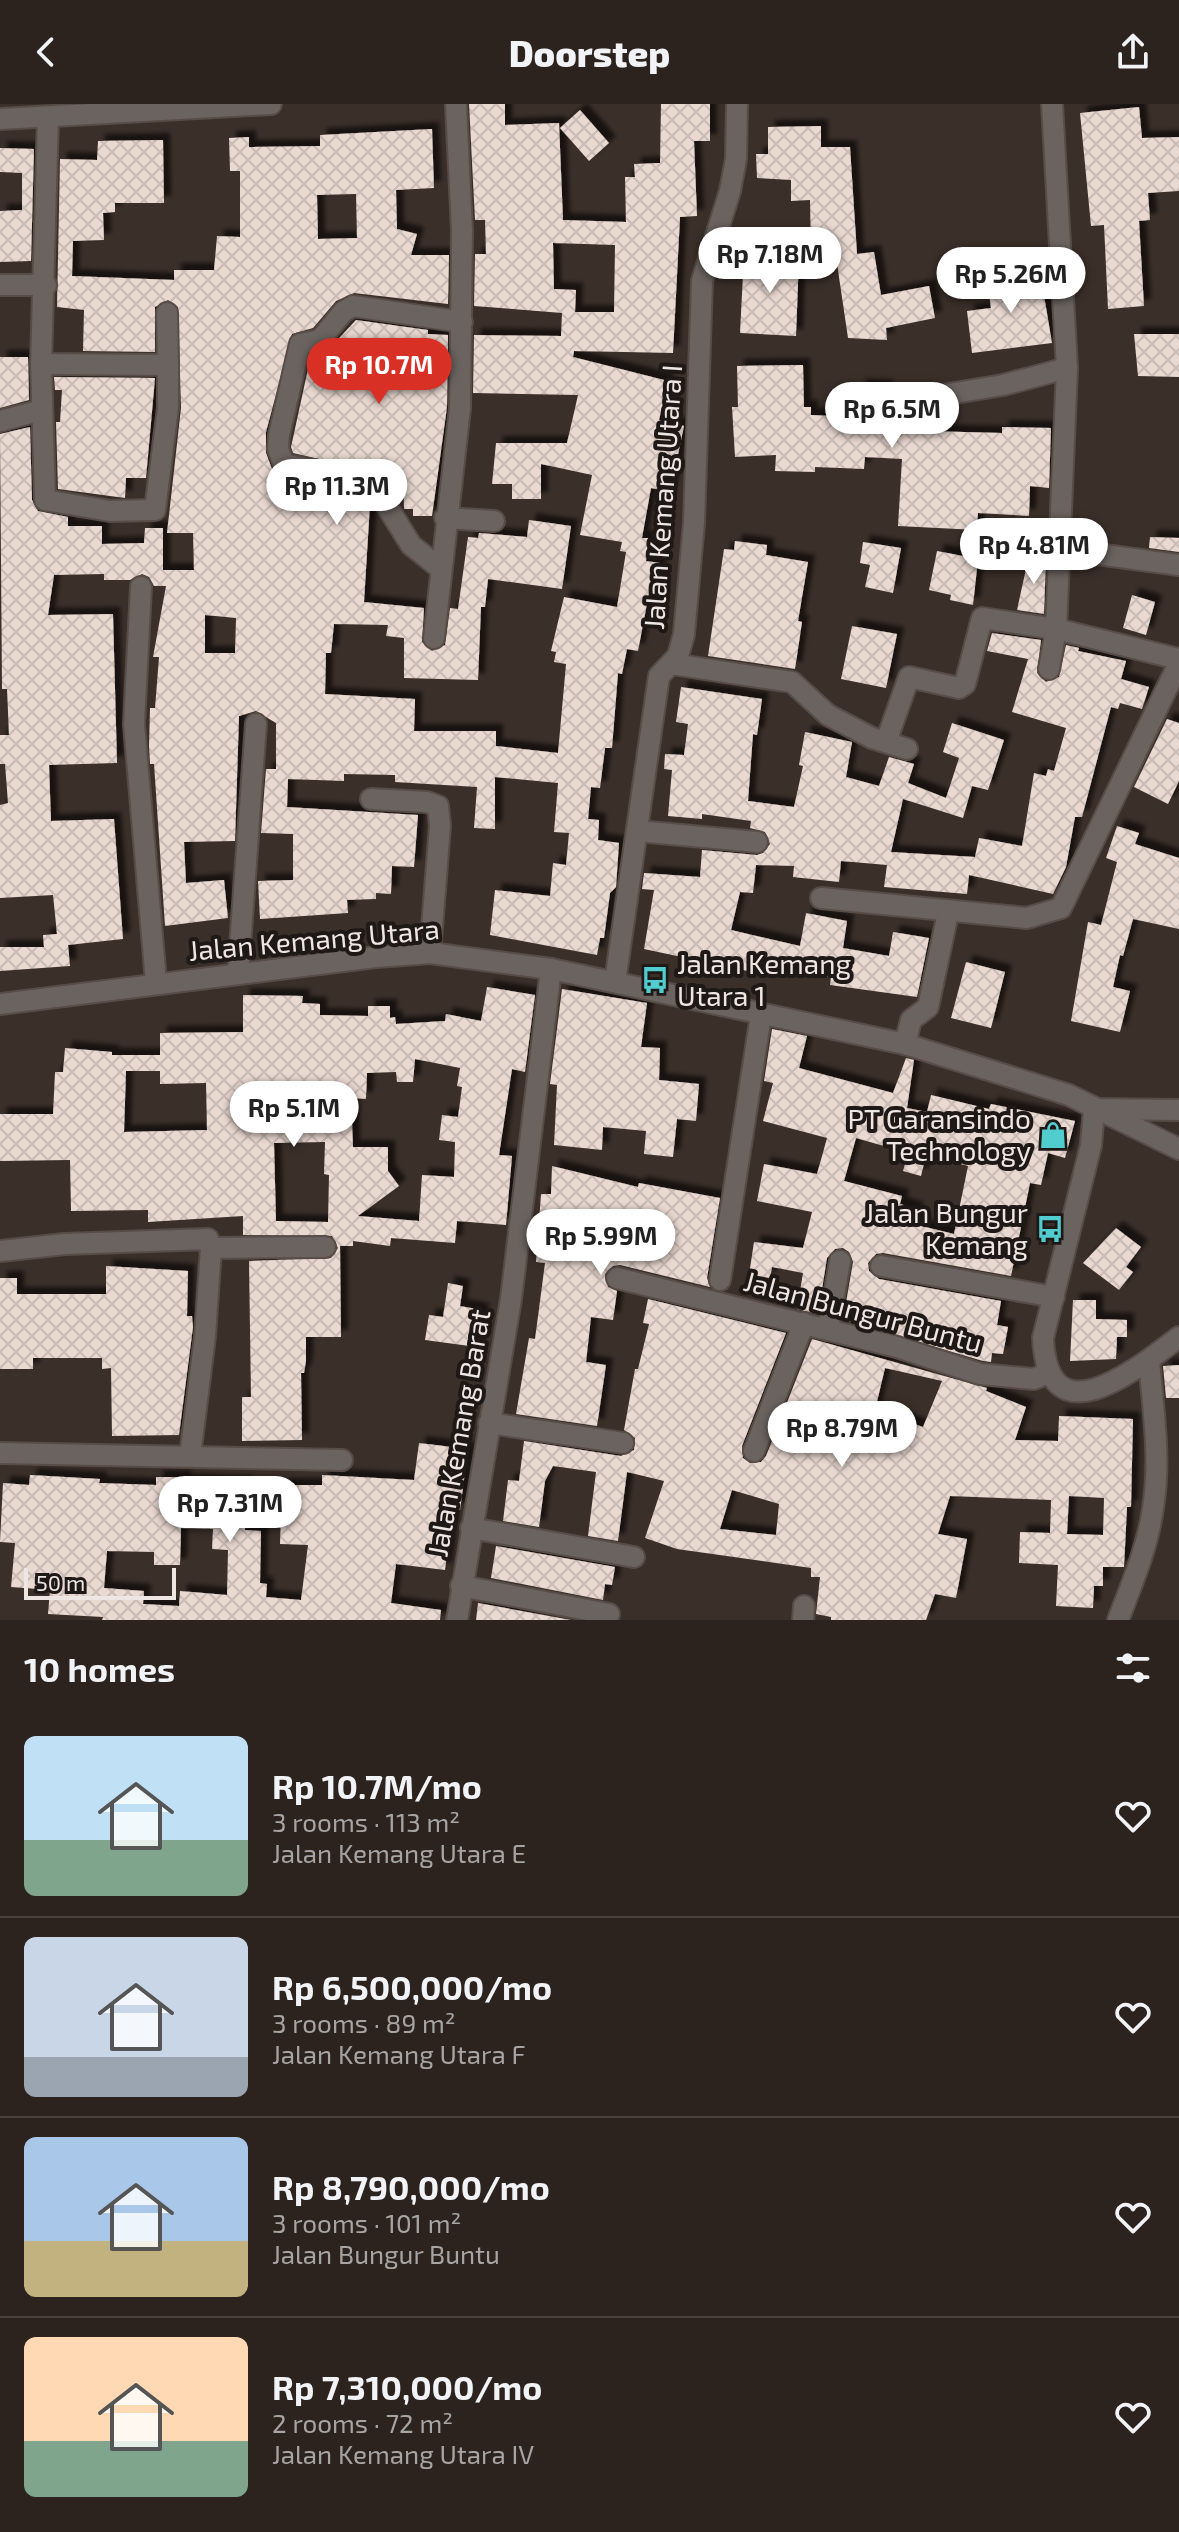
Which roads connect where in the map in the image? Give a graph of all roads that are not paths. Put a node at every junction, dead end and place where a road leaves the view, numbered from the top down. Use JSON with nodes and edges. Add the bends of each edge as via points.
{"nodes":[{"id":1,"x":271,"y":104,"type":"edge"},
{"id":2,"x":456,"y":104,"type":"edge"},
{"id":3,"x":737,"y":104,"type":"edge"},
{"id":4,"x":1052,"y":104,"type":"edge"},
{"id":5,"x":10,"y":114,"type":"edge"},
{"id":6,"x":48,"y":117,"type":"junction"},
{"id":7,"x":0,"y":285,"type":"edge"},
{"id":8,"x":46,"y":285,"type":"junction"},
{"id":9,"x":167,"y":313,"type":"dead end"},
{"id":10,"x":462,"y":322,"type":"junction"},
{"id":11,"x":41,"y":364,"type":"junction"},
{"id":12,"x":168,"y":365,"type":"junction"},
{"id":13,"x":1067,"y":368,"type":"junction"},
{"id":14,"x":949,"y":394,"type":"dead end"},
{"id":15,"x":42,"y":410,"type":"junction"},
{"id":16,"x":0,"y":421,"type":"edge"},
{"id":17,"x":445,"y":518,"type":"junction"},
{"id":18,"x":494,"y":521,"type":"dead end"},
{"id":19,"x":1060,"y":549,"type":"junction"},
{"id":20,"x":1179,"y":565,"type":"edge"},
{"id":21,"x":441,"y":569,"type":"junction"},
{"id":22,"x":141,"y":587,"type":"dead end"},
{"id":23,"x":1056,"y":629,"type":"junction"},
{"id":24,"x":434,"y":638,"type":"dead end"},
{"id":25,"x":1179,"y":661,"type":"edge"},
{"id":26,"x":672,"y":664,"type":"junction"},
{"id":27,"x":1049,"y":669,"type":"dead end"},
{"id":28,"x":256,"y":724,"type":"dead end"},
{"id":29,"x":886,"y":742,"type":"junction"},
{"id":30,"x":907,"y":749,"type":"dead end"},
{"id":31,"x":371,"y":799,"type":"dead end"},
{"id":32,"x":638,"y":831,"type":"junction"},
{"id":33,"x":757,"y":842,"type":"dead end"},
{"id":34,"x":821,"y":898,"type":"dead end"},
{"id":35,"x":948,"y":913,"type":"junction"},
{"id":36,"x":430,"y":953,"type":"junction"},
{"id":37,"x":551,"y":969,"type":"junction"},
{"id":38,"x":238,"y":974,"type":"junction"},
{"id":39,"x":156,"y":982,"type":"junction"},
{"id":40,"x":615,"y":982,"type":"junction"},
{"id":41,"x":0,"y":1004,"type":"edge"},
{"id":42,"x":761,"y":1015,"type":"junction"},
{"id":43,"x":905,"y":1044,"type":"junction"},
{"id":44,"x":1094,"y":1109,"type":"junction"},
{"id":45,"x":1179,"y":1110,"type":"edge"},
{"id":46,"x":1179,"y":1149,"type":"edge"},
{"id":47,"x":325,"y":1247,"type":"dead end"},
{"id":48,"x":211,"y":1248,"type":"junction"},
{"id":49,"x":0,"y":1251,"type":"edge"},
{"id":50,"x":840,"y":1261,"type":"dead end"},
{"id":51,"x":881,"y":1266,"type":"dead end"},
{"id":52,"x":617,"y":1278,"type":"dead end"},
{"id":53,"x":720,"y":1280,"type":"dead end"},
{"id":54,"x":1054,"y":1297,"type":"junction"},
{"id":55,"x":804,"y":1323,"type":"junction"},
{"id":56,"x":828,"y":1330,"type":"junction"},
{"id":57,"x":1179,"y":1337,"type":"edge"},
{"id":58,"x":1149,"y":1360,"type":"junction"},
{"id":59,"x":1048,"y":1373,"type":"junction"},
{"id":60,"x":489,"y":1423,"type":"junction"},
{"id":61,"x":623,"y":1443,"type":"dead end"},
{"id":62,"x":754,"y":1451,"type":"dead end"},
{"id":63,"x":0,"y":1453,"type":"edge"},
{"id":64,"x":190,"y":1456,"type":"junction"},
{"id":65,"x":342,"y":1460,"type":"dead end"},
{"id":66,"x":471,"y":1528,"type":"junction"},
{"id":67,"x":634,"y":1557,"type":"dead end"},
{"id":68,"x":461,"y":1586,"type":"junction"},
{"id":69,"x":609,"y":1614,"type":"dead end"},
{"id":70,"x":457,"y":1620,"type":"edge"},
{"id":71,"x":1118,"y":1620,"type":"edge"}],
"edges":[{"from":1,"to":6,"type":"street"},
{"from":2,"to":10,"type":"street"},
{"from":3,"to":26,"type":"street","name":"Jalan Kemang Utara I","via":[[730,191],[702,281],[694,523],[684,634]]},
{"from":4,"to":13,"type":"street"},
{"from":5,"to":6,"type":"street"},
{"from":6,"to":8,"type":"street"},
{"from":7,"to":8,"type":"street"},
{"from":8,"to":11,"type":"street"},
{"from":9,"to":12,"type":"street"},
{"from":10,"to":17,"type":"street","via":[[460,408]]},
{"from":10,"to":21,"type":"street","via":[[353,306],[343,312],[321,339],[300,344],[279,435],[284,464],[372,482],[411,545]]},
{"from":11,"to":12,"type":"street"},
{"from":11,"to":15,"type":"street"},
{"from":12,"to":15,"type":"street","via":[[165,438],[157,507],[152,512],[45,500]]},
{"from":13,"to":14,"type":"street"},
{"from":13,"to":19,"type":"street"},
{"from":15,"to":16,"type":"street"},
{"from":17,"to":18,"type":"street"},
{"from":17,"to":21,"type":"street"},
{"from":19,"to":20,"type":"street"},
{"from":19,"to":23,"type":"street"},
{"from":21,"to":24,"type":"street"},
{"from":22,"to":39,"type":"street","via":[[134,724]]},
{"from":23,"to":25,"type":"street"},
{"from":23,"to":27,"type":"street"},
{"from":23,"to":29,"type":"street","via":[[982,618],[965,684],[959,688],[909,677]]},
{"from":25,"to":35,"type":"street","via":[[1061,908],[1027,918]]},
{"from":26,"to":29,"type":"street","via":[[792,682],[828,715]]},
{"from":26,"to":32,"type":"street","name":"Jalan Kemang Utara I","via":[[659,676]]},
{"from":28,"to":38,"type":"street"},
{"from":29,"to":30,"type":"street"},
{"from":31,"to":36,"type":"street","via":[[438,806]]},
{"from":32,"to":33,"type":"street"},
{"from":32,"to":40,"type":"street","name":"Jalan Kemang Utara I"},
{"from":34,"to":35,"type":"street"},
{"from":35,"to":43,"type":"street","via":[[928,1007],[911,1020]]},
{"from":36,"to":37,"type":"street","name":"Jalan Kemang Utara"},
{"from":36,"to":38,"type":"street","name":"Jalan Kemang Utara"},
{"from":37,"to":40,"type":"street","name":"Jalan Kemang Utara"},
{"from":37,"to":60,"type":"street","name":"Jalan Kemang Barat","via":[[523,1220]]},
{"from":38,"to":39,"type":"street","name":"Jalan Kemang Utara"},
{"from":39,"to":41,"type":"street","name":"Jalan Kemang Utara"},
{"from":40,"to":42,"type":"street","name":"Jalan Kemang Utara"},
{"from":42,"to":43,"type":"street","name":"Jalan Kemang Utara"},
{"from":42,"to":53,"type":"street"},
{"from":43,"to":44,"type":"street","name":"Jalan Kemang Utara","via":[[1069,1095]]},
{"from":44,"to":45,"type":"street"},
{"from":44,"to":46,"type":"street","name":"Jalan Kemang Utara"},
{"from":44,"to":54,"type":"street","via":[[1091,1145]]},
{"from":47,"to":48,"type":"street"},
{"from":48,"to":49,"type":"street","via":[[208,1239],[201,1238]]},
{"from":48,"to":64,"type":"street"},
{"from":50,"to":56,"type":"street"},
{"from":51,"to":54,"type":"street"},
{"from":52,"to":55,"type":"street","name":"Jalan Bungur Buntu"},
{"from":54,"to":59,"type":"street","via":[[1043,1338]]},
{"from":55,"to":56,"type":"street","name":"Jalan Bungur Buntu"},
{"from":55,"to":62,"type":"street"},
{"from":56,"to":59,"type":"street","name":"Jalan Bungur Buntu","via":[[980,1374],[1034,1379]]},
{"from":57,"to":58,"type":"street"},
{"from":58,"to":59,"type":"street","via":[[1101,1390],[1070,1390]]},
{"from":58,"to":71,"type":"street","via":[[1157,1460],[1153,1508]]},
{"from":60,"to":61,"type":"street"},
{"from":60,"to":66,"type":"street","name":"Jalan Kemang Barat"},
{"from":63,"to":64,"type":"street"},
{"from":64,"to":65,"type":"street"},
{"from":66,"to":67,"type":"street"},
{"from":66,"to":68,"type":"street","name":"Jalan Kemang Barat"},
{"from":68,"to":69,"type":"street"},
{"from":68,"to":70,"type":"street","name":"Jalan Kemang Barat"}]}
